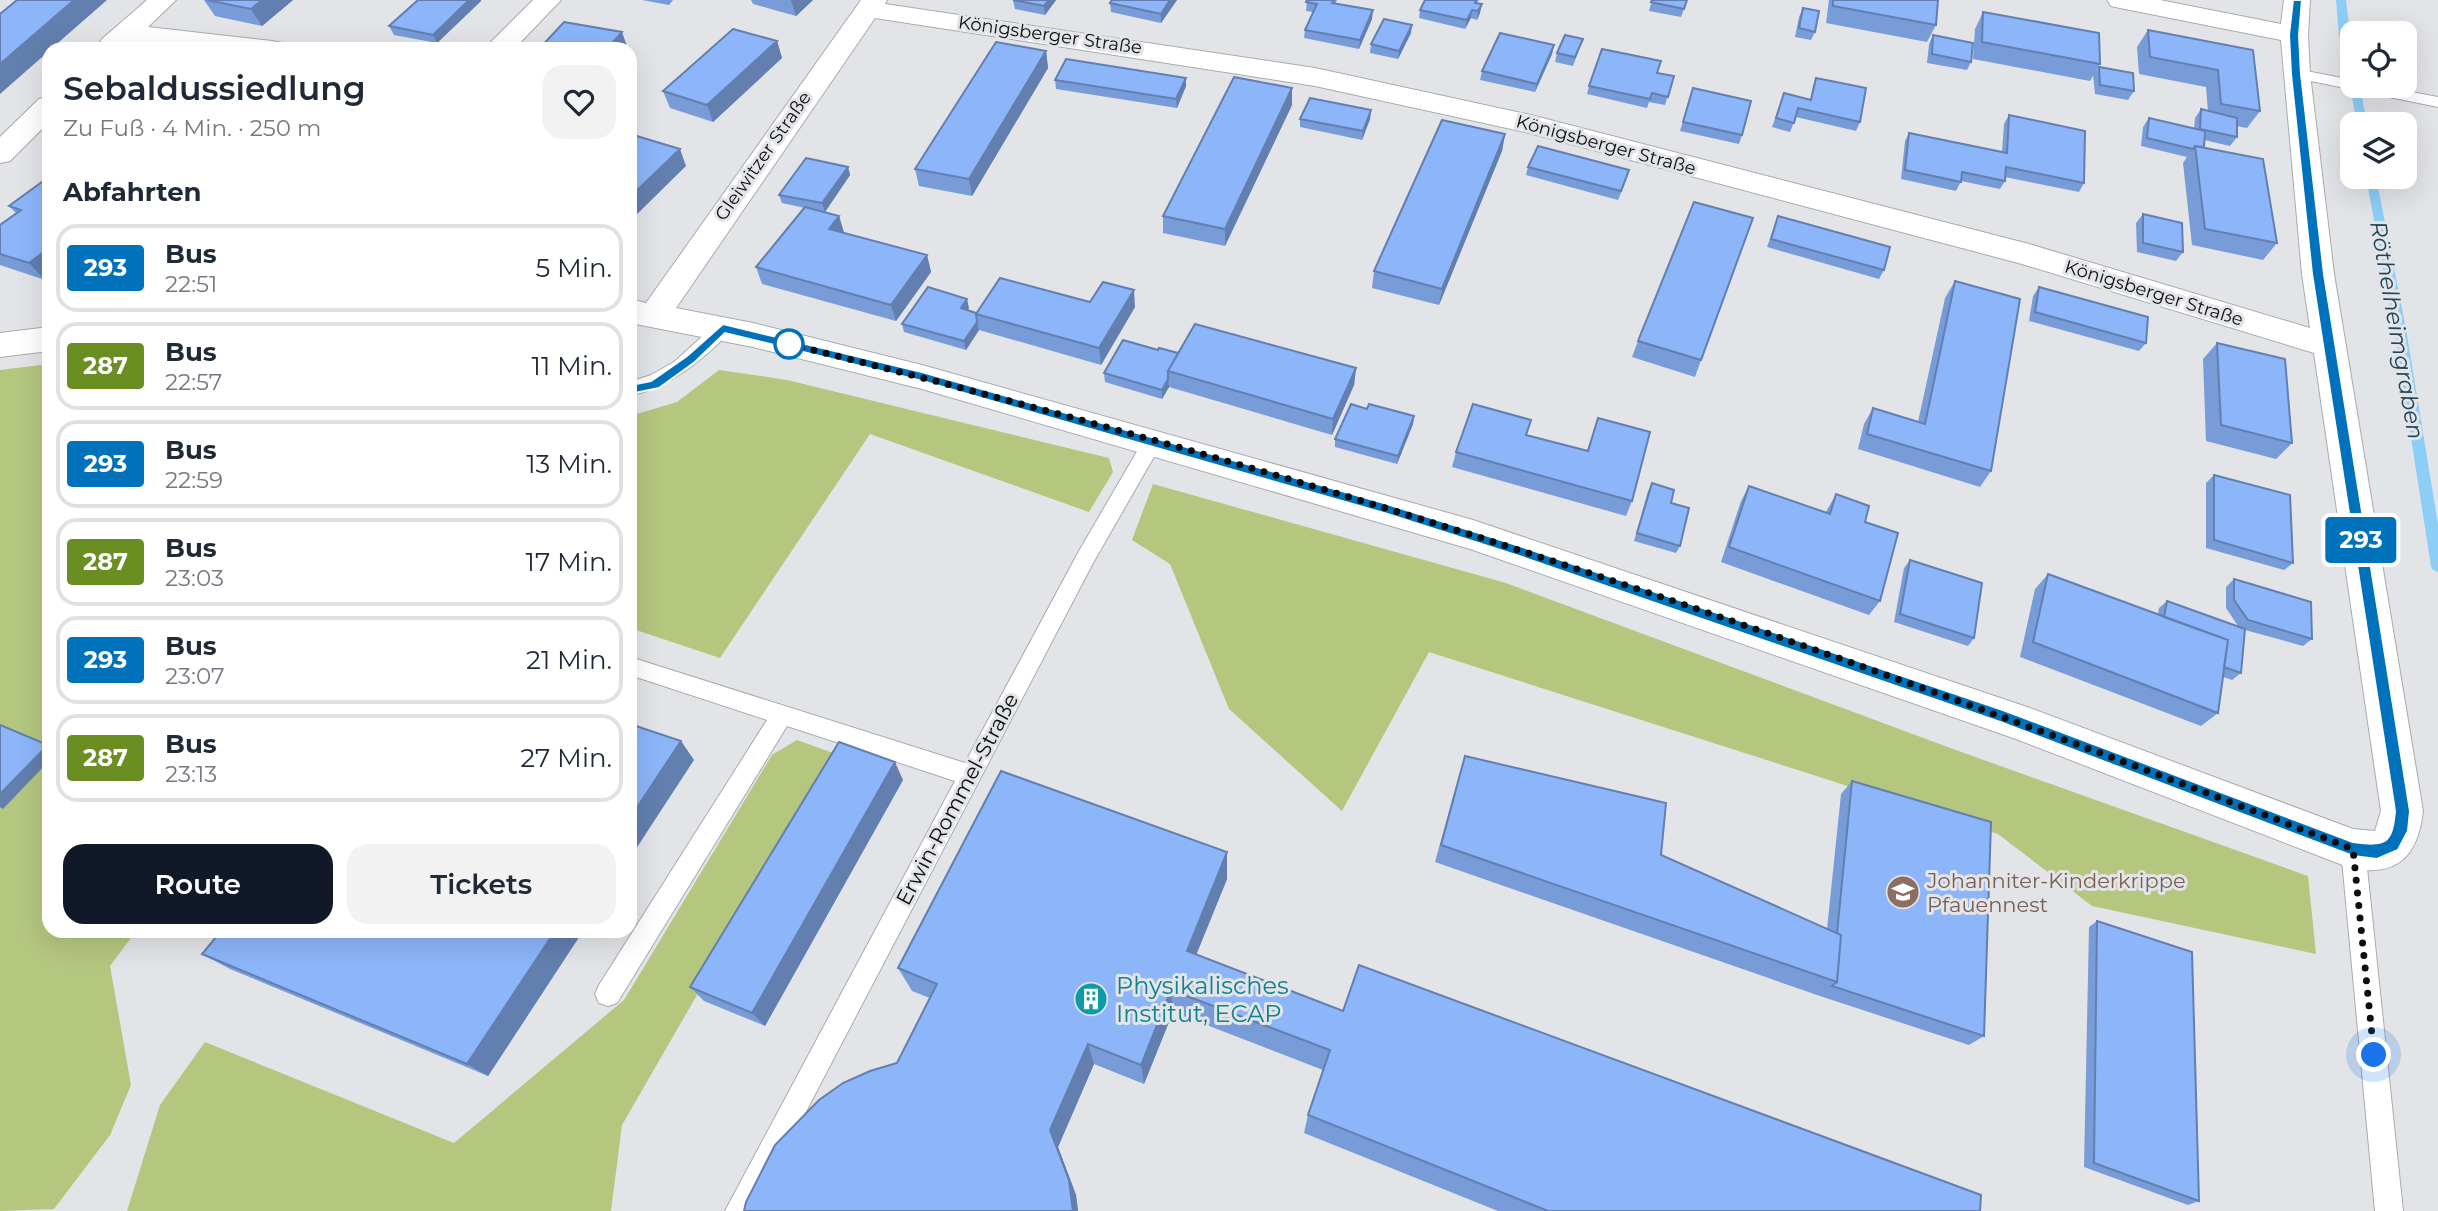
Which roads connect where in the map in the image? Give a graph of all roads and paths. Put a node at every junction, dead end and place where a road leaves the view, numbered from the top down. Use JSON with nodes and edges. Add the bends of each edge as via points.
{"nodes":[{"id":1,"x":163,"y":0,"type":"edge"},
{"id":2,"x":548,"y":0,"type":"edge"},
{"id":3,"x":2120,"y":0,"type":"edge"},
{"id":4,"x":2297,"y":0,"type":"edge"},
{"id":5,"x":871,"y":4,"type":"edge"},
{"id":6,"x":2294,"y":35,"type":"junction"},
{"id":7,"x":116,"y":41,"type":"edge"},
{"id":8,"x":136,"y":42,"type":"edge"},
{"id":9,"x":505,"y":42,"type":"edge"},
{"id":10,"x":2309,"y":76,"type":"junction"},
{"id":11,"x":2340,"y":82,"type":"edge"},
{"id":12,"x":2417,"y":98,"type":"edge"},
{"id":13,"x":2438,"y":102,"type":"edge"},
{"id":14,"x":41,"y":113,"type":"edge"},
{"id":15,"x":0,"y":118,"type":"edge"},
{"id":16,"x":0,"y":154,"type":"edge"},
{"id":17,"x":642,"y":312,"type":"edge"},
{"id":18,"x":723,"y":328,"type":"junction"},
{"id":19,"x":42,"y":340,"type":"edge"},
{"id":20,"x":0,"y":345,"type":"edge"},
{"id":21,"x":2331,"y":346,"type":"junction"},
{"id":22,"x":637,"y":388,"type":"edge"},
{"id":23,"x":1153,"y":441,"type":"junction"},
{"id":24,"x":637,"y":668,"type":"edge"},
{"id":25,"x":782,"y":715,"type":"junction"},
{"id":26,"x":970,"y":775,"type":"junction"},
{"id":27,"x":2353,"y":849,"type":"junction"},
{"id":28,"x":640,"y":924,"type":"edge"},
{"id":29,"x":634,"y":938,"type":"edge"},
{"id":30,"x":608,"y":994,"type":"dead end"},
{"id":31,"x":739,"y":1211,"type":"edge"},
{"id":32,"x":2389,"y":1211,"type":"edge"}],
"edges":[{"from":1,"to":7,"type":"street"},
{"from":2,"to":9,"type":"street"},
{"from":3,"to":6,"type":"street"},
{"from":4,"to":6,"type":"street"},
{"from":5,"to":17,"type":"street","name":"Gleiwitzer Straße"},
{"from":5,"to":21,"type":"street","name":"Königsberger Straße","via":[[1315,77],[1531,124],[2029,256]]},
{"from":6,"to":10,"type":"street"},
{"from":7,"to":8,"type":"street"},
{"from":10,"to":11,"type":"lane"},
{"from":10,"to":21,"type":"street","via":[[2318,274]]},
{"from":12,"to":13,"type":"lane"},
{"from":14,"to":15,"type":"street"},
{"from":14,"to":16,"type":"street"},
{"from":17,"to":18,"type":"street"},
{"from":18,"to":22,"type":"lane","via":[[655,385]]},
{"from":18,"to":23,"type":"street"},
{"from":19,"to":20,"type":"street"},
{"from":21,"to":27,"type":"street","via":[[2402,811],[2401,831],[2393,845],[2377,852]]},
{"from":23,"to":26,"type":"lane","name":"Erwin-Rommel-Straße"},
{"from":23,"to":27,"type":"street","via":[[1612,581],[2027,725]]},
{"from":24,"to":25,"type":"lane"},
{"from":25,"to":26,"type":"lane"},
{"from":25,"to":28,"type":"lane"},
{"from":26,"to":31,"type":"lane","name":"Erwin-Rommel-Straße"},
{"from":27,"to":32,"type":"lane"},
{"from":29,"to":30,"type":"lane"}]}
